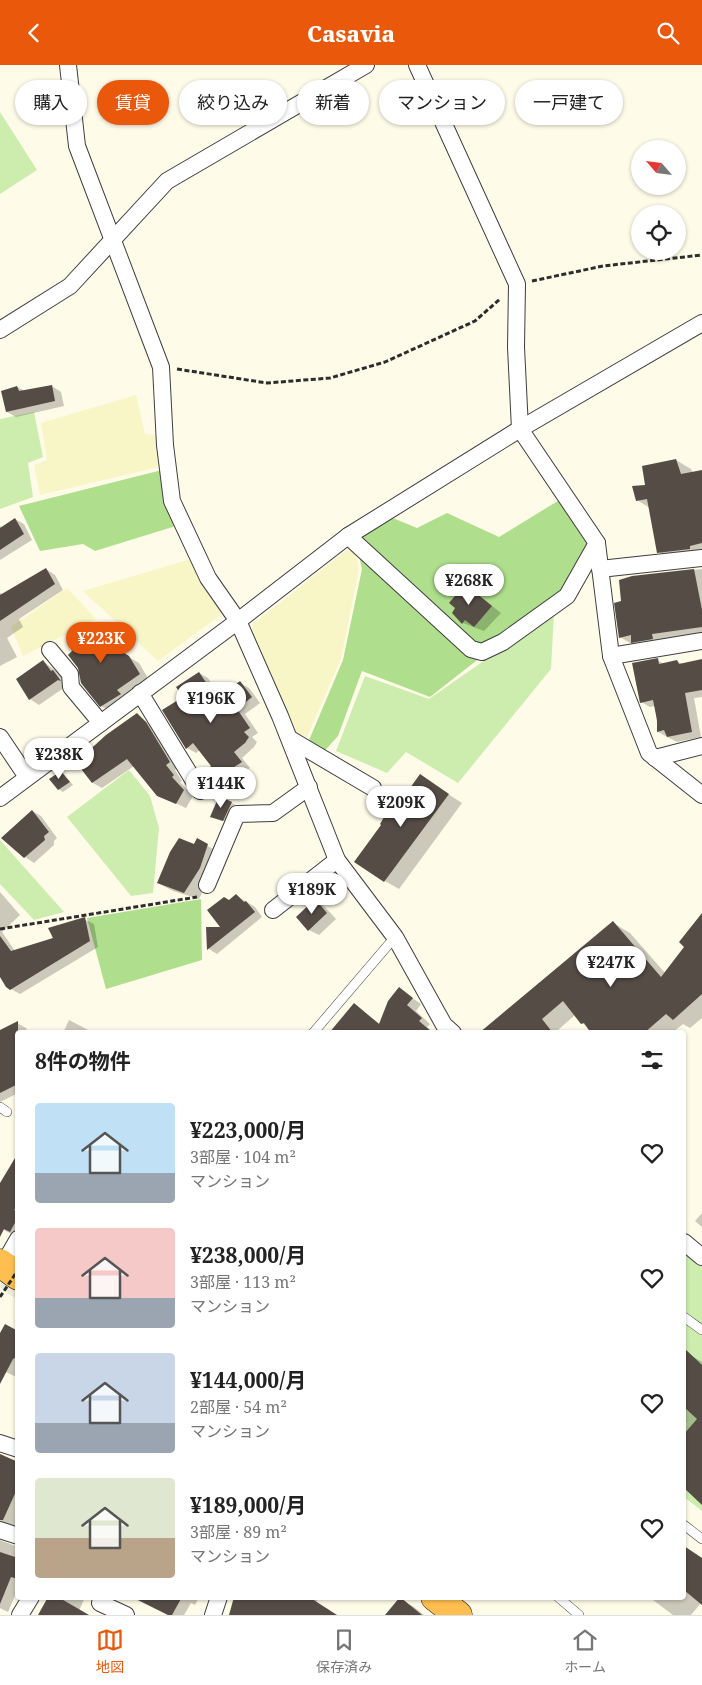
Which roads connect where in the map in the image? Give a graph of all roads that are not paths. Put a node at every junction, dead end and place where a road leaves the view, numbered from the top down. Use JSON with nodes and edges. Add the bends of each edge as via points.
{"nodes":[{"id":1,"x":68,"y":65,"type":"edge"},
{"id":2,"x":366,"y":65,"type":"edge"},
{"id":3,"x":417,"y":65,"type":"edge"},
{"id":4,"x":114,"y":239,"type":"junction"},
{"id":5,"x":702,"y":323,"type":"edge"},
{"id":6,"x":0,"y":330,"type":"edge"},
{"id":7,"x":520,"y":429,"type":"junction"},
{"id":8,"x":348,"y":535,"type":"junction"},
{"id":9,"x":597,"y":543,"type":"junction"},
{"id":10,"x":702,"y":558,"type":"edge"},
{"id":11,"x":600,"y":569,"type":"junction"},
{"id":12,"x":238,"y":621,"type":"junction"},
{"id":13,"x":702,"y":641,"type":"edge"},
{"id":14,"x":50,"y":650,"type":"dead end"},
{"id":15,"x":611,"y":656,"type":"junction"},
{"id":16,"x":140,"y":693,"type":"junction"},
{"id":17,"x":101,"y":723,"type":"junction"},
{"id":18,"x":0,"y":737,"type":"edge"},
{"id":19,"x":290,"y":739,"type":"junction"},
{"id":20,"x":702,"y":746,"type":"edge"},
{"id":21,"x":655,"y":758,"type":"junction"},
{"id":22,"x":28,"y":777,"type":"junction"},
{"id":23,"x":309,"y":787,"type":"junction"},
{"id":24,"x":373,"y":788,"type":"dead end"},
{"id":25,"x":200,"y":791,"type":"dead end"},
{"id":26,"x":702,"y":795,"type":"edge"},
{"id":27,"x":0,"y":798,"type":"edge"},
{"id":28,"x":337,"y":860,"type":"junction"},
{"id":29,"x":207,"y":885,"type":"road end"},
{"id":30,"x":273,"y":910,"type":"dead end"},
{"id":31,"x":395,"y":937,"type":"junction"},
{"id":32,"x":316,"y":1030,"type":"edge"},
{"id":33,"x":445,"y":1030,"type":"edge"},
{"id":34,"x":686,"y":1243,"type":"edge"},
{"id":35,"x":15,"y":1250,"type":"edge"},
{"id":36,"x":702,"y":1257,"type":"edge"},
{"id":37,"x":10,"y":1269,"type":"edge"},
{"id":38,"x":686,"y":1318,"type":"edge"},
{"id":39,"x":702,"y":1330,"type":"edge"},
{"id":40,"x":0,"y":1443,"type":"edge"},
{"id":41,"x":15,"y":1448,"type":"edge"},
{"id":42,"x":686,"y":1527,"type":"edge"},
{"id":43,"x":0,"y":1530,"type":"edge"},
{"id":44,"x":15,"y":1535,"type":"edge"},
{"id":45,"x":702,"y":1539,"type":"edge"},
{"id":46,"x":29,"y":1600,"type":"edge"},
{"id":47,"x":102,"y":1600,"type":"edge"},
{"id":48,"x":218,"y":1600,"type":"edge"},
{"id":49,"x":439,"y":1600,"type":"edge"},
{"id":50,"x":562,"y":1600,"type":"edge"},
{"id":51,"x":20,"y":1615,"type":"edge"},
{"id":52,"x":126,"y":1615,"type":"edge"},
{"id":53,"x":213,"y":1615,"type":"edge"},
{"id":54,"x":458,"y":1615,"type":"edge"},
{"id":55,"x":579,"y":1615,"type":"edge"}],
"edges":[{"from":1,"to":4,"type":"street","via":[[77,146]]},
{"from":2,"to":4,"type":"street","via":[[167,181]]},
{"from":3,"to":7,"type":"street","via":[[517,284]]},
{"from":4,"to":6,"type":"street","via":[[70,286]]},
{"from":4,"to":12,"type":"street","via":[[161,367],[172,501],[208,577]]},
{"from":5,"to":7,"type":"street"},
{"from":7,"to":8,"type":"street"},
{"from":7,"to":9,"type":"street"},
{"from":8,"to":9,"type":"street","via":[[471,649],[482,652],[503,642],[567,596]]},
{"from":8,"to":12,"type":"street"},
{"from":9,"to":11,"type":"street"},
{"from":10,"to":11,"type":"street"},
{"from":11,"to":15,"type":"street"},
{"from":12,"to":16,"type":"street"},
{"from":12,"to":19,"type":"street"},
{"from":13,"to":15,"type":"street"},
{"from":14,"to":17,"type":"street","via":[[70,674],[71,687]]},
{"from":15,"to":21,"type":"street","via":[[649,753]]},
{"from":16,"to":17,"type":"street"},
{"from":16,"to":25,"type":"street"},
{"from":17,"to":22,"type":"street"},
{"from":18,"to":22,"type":"street"},
{"from":19,"to":23,"type":"street"},
{"from":19,"to":24,"type":"street"},
{"from":20,"to":21,"type":"street"},
{"from":21,"to":26,"type":"street"},
{"from":22,"to":27,"type":"street"},
{"from":23,"to":28,"type":"street"},
{"from":23,"to":29,"type":"street","via":[[273,813],[236,814]]},
{"from":28,"to":30,"type":"street"},
{"from":28,"to":31,"type":"street"},
{"from":31,"to":32,"type":"lane"},
{"from":31,"to":33,"type":"street"},
{"from":34,"to":36,"type":"street"},
{"from":35,"to":37,"type":"street"},
{"from":38,"to":39,"type":"lane"},
{"from":40,"to":41,"type":"street"},
{"from":42,"to":45,"type":"lane"},
{"from":43,"to":44,"type":"street"},
{"from":46,"to":51,"type":"street"},
{"from":47,"to":52,"type":"street","via":[[100,1603]]},
{"from":48,"to":53,"type":"street"},
{"from":49,"to":54,"type":"highway"},
{"from":50,"to":55,"type":"lane"}]}
